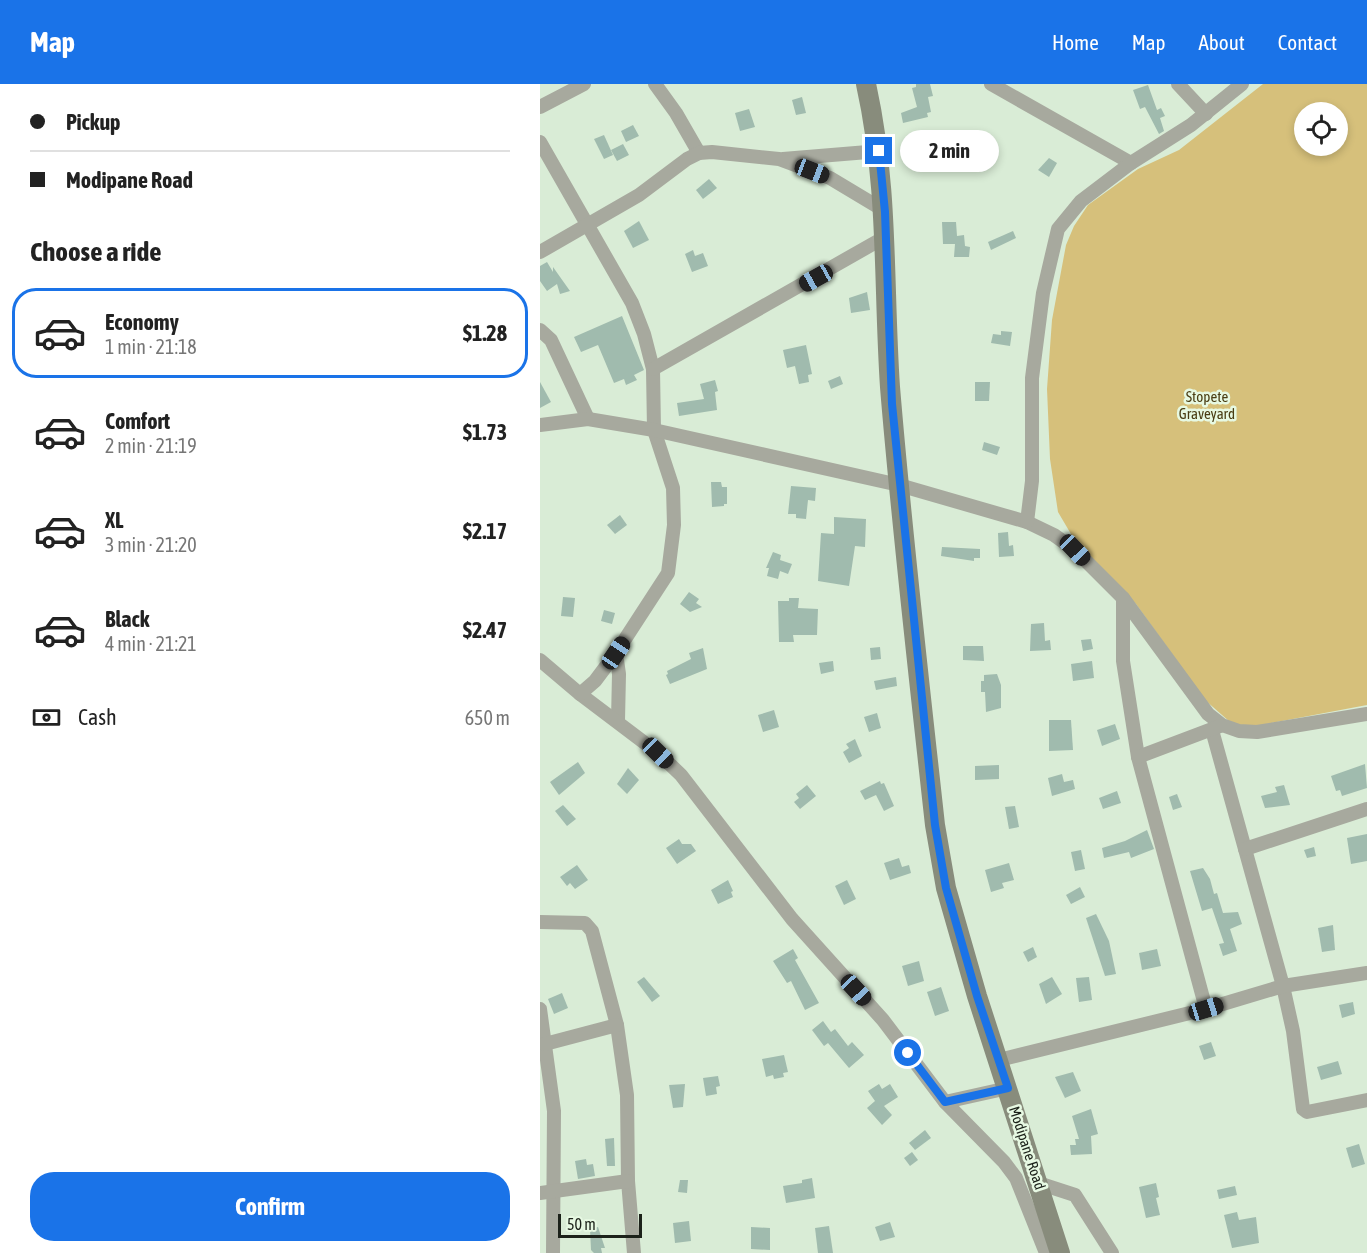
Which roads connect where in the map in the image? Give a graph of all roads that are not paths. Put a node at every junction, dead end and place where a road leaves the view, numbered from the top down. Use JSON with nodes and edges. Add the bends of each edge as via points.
{"nodes":[{"id":1,"x":584,"y":84,"type":"edge"},
{"id":2,"x":655,"y":84,"type":"edge"},
{"id":3,"x":866,"y":84,"type":"edge"},
{"id":4,"x":1178,"y":84,"type":"edge"},
{"id":5,"x":1242,"y":84,"type":"edge"},
{"id":6,"x":995,"y":85,"type":"edge"},
{"id":7,"x":540,"y":107,"type":"edge"},
{"id":8,"x":1206,"y":114,"type":"junction"},
{"id":9,"x":540,"y":142,"type":"edge"},
{"id":10,"x":879,"y":151,"type":"junction"},
{"id":11,"x":699,"y":153,"type":"junction"},
{"id":12,"x":778,"y":159,"type":"junction"},
{"id":13,"x":1131,"y":163,"type":"junction"},
{"id":14,"x":885,"y":212,"type":"junction"},
{"id":15,"x":585,"y":225,"type":"junction"},
{"id":16,"x":885,"y":237,"type":"junction"},
{"id":17,"x":540,"y":252,"type":"edge"},
{"id":18,"x":540,"y":330,"type":"edge"},
{"id":19,"x":653,"y":369,"type":"junction"},
{"id":20,"x":588,"y":419,"type":"junction"},
{"id":21,"x":540,"y":425,"type":"edge"},
{"id":22,"x":654,"y":430,"type":"junction"},
{"id":23,"x":899,"y":484,"type":"junction"},
{"id":24,"x":1027,"y":522,"type":"junction"},
{"id":25,"x":1123,"y":598,"type":"junction"},
{"id":26,"x":616,"y":653,"type":"junction"},
{"id":27,"x":540,"y":660,"type":"edge"},
{"id":28,"x":580,"y":694,"type":"junction"},
{"id":29,"x":1367,"y":714,"type":"edge"},
{"id":30,"x":618,"y":720,"type":"junction"},
{"id":31,"x":1217,"y":727,"type":"junction"},
{"id":32,"x":1138,"y":757,"type":"junction"},
{"id":33,"x":1367,"y":808,"type":"edge"},
{"id":34,"x":1245,"y":849,"type":"junction"},
{"id":35,"x":540,"y":922,"type":"edge"},
{"id":36,"x":1367,"y":973,"type":"edge"},
{"id":37,"x":1283,"y":986,"type":"junction"},
{"id":38,"x":540,"y":1009,"type":"edge"},
{"id":39,"x":1206,"y":1009,"type":"junction"},
{"id":40,"x":617,"y":1025,"type":"junction"},
{"id":41,"x":545,"y":1044,"type":"junction"},
{"id":42,"x":999,"y":1060,"type":"junction"},
{"id":43,"x":1008,"y":1088,"type":"junction"},
{"id":44,"x":1367,"y":1100,"type":"edge"},
{"id":45,"x":945,"y":1102,"type":"junction"},
{"id":46,"x":628,"y":1181,"type":"junction"},
{"id":47,"x":1038,"y":1183,"type":"junction"},
{"id":48,"x":546,"y":1193,"type":"edge"},
{"id":49,"x":553,"y":1253,"type":"edge"},
{"id":50,"x":634,"y":1253,"type":"edge"},
{"id":51,"x":1046,"y":1253,"type":"edge"},
{"id":52,"x":1060,"y":1253,"type":"edge"},
{"id":53,"x":1112,"y":1253,"type":"edge"}],
"edges":[{"from":1,"to":7,"type":"street"},
{"from":2,"to":11,"type":"street"},
{"from":3,"to":10,"type":"main road","name":"Modipane Road"},
{"from":4,"to":8,"type":"street"},
{"from":5,"to":8,"type":"street"},
{"from":6,"to":13,"type":"street"},
{"from":8,"to":13,"type":"street"},
{"from":9,"to":15,"type":"street"},
{"from":10,"to":12,"type":"street"},
{"from":10,"to":14,"type":"main road","name":"Modipane Road"},
{"from":11,"to":12,"type":"street"},
{"from":11,"to":15,"type":"street","via":[[639,195]]},
{"from":12,"to":14,"type":"street","via":[[830,178]]},
{"from":13,"to":24,"type":"street","via":[[1081,201],[1058,229],[1043,293],[1032,378],[1032,481]]},
{"from":14,"to":16,"type":"main road","name":"Modipane Road"},
{"from":15,"to":17,"type":"street"},
{"from":15,"to":19,"type":"street","via":[[632,303]]},
{"from":16,"to":19,"type":"street"},
{"from":16,"to":23,"type":"main road","name":"Modipane Road","via":[[890,384]]},
{"from":18,"to":20,"type":"street","via":[[551,340]]},
{"from":19,"to":22,"type":"street"},
{"from":20,"to":21,"type":"street"},
{"from":20,"to":22,"type":"street"},
{"from":22,"to":23,"type":"street"},
{"from":22,"to":26,"type":"street","via":[[673,488],[674,525],[668,573]]},
{"from":23,"to":24,"type":"street"},
{"from":23,"to":42,"type":"main road","name":"Modipane Road","via":[[946,888]]},
{"from":24,"to":25,"type":"street","via":[[1075,550]]},
{"from":25,"to":31,"type":"street"},
{"from":25,"to":32,"type":"street","via":[[1124,661]]},
{"from":26,"to":28,"type":"street"},
{"from":26,"to":30,"type":"street"},
{"from":27,"to":28,"type":"street"},
{"from":28,"to":30,"type":"street"},
{"from":29,"to":31,"type":"street","via":[[1257,732]]},
{"from":30,"to":45,"type":"street","via":[[681,776],[792,919],[883,1020]]},
{"from":31,"to":32,"type":"street"},
{"from":31,"to":34,"type":"street"},
{"from":32,"to":39,"type":"street"},
{"from":33,"to":34,"type":"street"},
{"from":34,"to":37,"type":"street"},
{"from":35,"to":40,"type":"street","via":[[590,925]]},
{"from":36,"to":37,"type":"street"},
{"from":37,"to":39,"type":"street"},
{"from":37,"to":44,"type":"street","via":[[1304,1111]]},
{"from":38,"to":41,"type":"street"},
{"from":39,"to":42,"type":"street"},
{"from":40,"to":41,"type":"street"},
{"from":40,"to":46,"type":"street","via":[[627,1095]]},
{"from":41,"to":48,"type":"street","via":[[554,1112]]},
{"from":42,"to":43,"type":"main road","name":"Modipane Road"},
{"from":43,"to":45,"type":"street"},
{"from":43,"to":47,"type":"main road","name":"Modipane Road"},
{"from":45,"to":51,"type":"street","via":[[1016,1178]]},
{"from":46,"to":48,"type":"street"},
{"from":46,"to":50,"type":"street"},
{"from":47,"to":52,"type":"main road","name":"Modipane Road"},
{"from":47,"to":53,"type":"street","via":[[1075,1195]]},
{"from":48,"to":49,"type":"street"}]}
